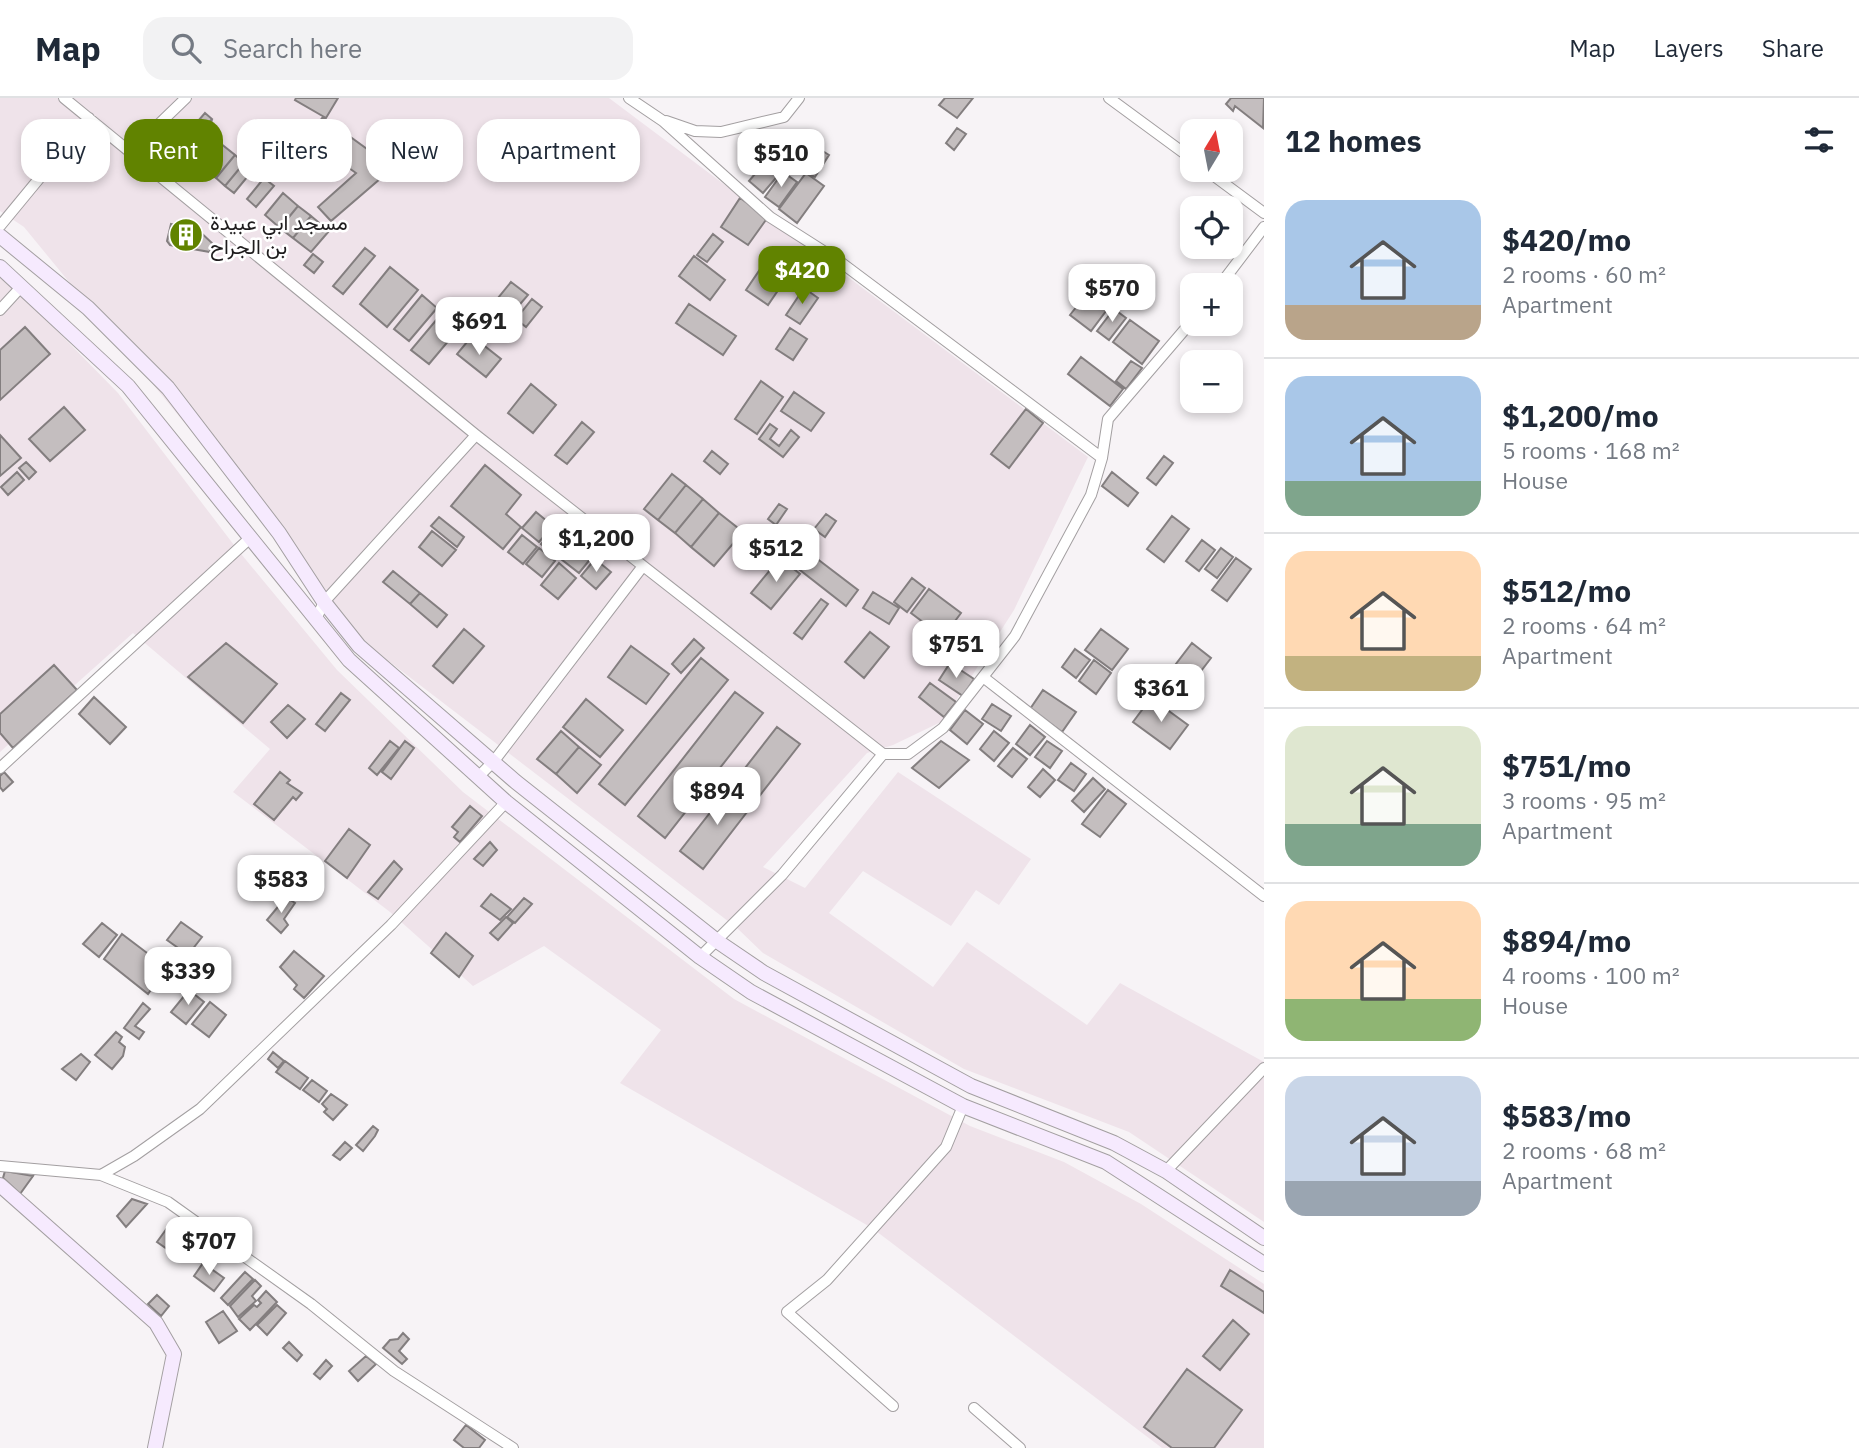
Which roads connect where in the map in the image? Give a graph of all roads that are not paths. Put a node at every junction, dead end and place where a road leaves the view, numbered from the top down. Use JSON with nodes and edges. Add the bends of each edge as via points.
{"nodes":[{"id":1,"x":64,"y":98,"type":"edge"},
{"id":2,"x":186,"y":98,"type":"edge"},
{"id":3,"x":629,"y":98,"type":"edge"},
{"id":4,"x":799,"y":98,"type":"edge"},
{"id":5,"x":1109,"y":98,"type":"edge"},
{"id":6,"x":89,"y":118,"type":"junction"},
{"id":7,"x":164,"y":119,"type":"edge"},
{"id":8,"x":663,"y":121,"type":"junction"},
{"id":9,"x":124,"y":147,"type":"edge"},
{"id":10,"x":1180,"y":150,"type":"edge"},
{"id":11,"x":167,"y":182,"type":"edge"},
{"id":12,"x":1222,"y":182,"type":"edge"},
{"id":13,"x":1264,"y":213,"type":"edge"},
{"id":14,"x":0,"y":226,"type":"edge"},
{"id":15,"x":1264,"y":227,"type":"edge"},
{"id":16,"x":0,"y":236,"type":"edge"},
{"id":17,"x":0,"y":267,"type":"edge"},
{"id":18,"x":1229,"y":273,"type":"edge"},
{"id":19,"x":21,"y":287,"type":"junction"},
{"id":20,"x":0,"y":310,"type":"edge"},
{"id":21,"x":1180,"y":335,"type":"edge"},
{"id":22,"x":476,"y":435,"type":"junction"},
{"id":23,"x":1102,"y":458,"type":"junction"},
{"id":24,"x":249,"y":539,"type":"junction"},
{"id":25,"x":643,"y":566,"type":"junction"},
{"id":26,"x":324,"y":602,"type":"junction"},
{"id":27,"x":316,"y":619,"type":"junction"},
{"id":28,"x":983,"y":677,"type":"junction"},
{"id":29,"x":883,"y":754,"type":"junction"},
{"id":30,"x":494,"y":761,"type":"junction"},
{"id":31,"x":0,"y":768,"type":"edge"},
{"id":32,"x":478,"y":776,"type":"junction"},
{"id":33,"x":506,"y":802,"type":"junction"},
{"id":34,"x":1264,"y":896,"type":"edge"},
{"id":35,"x":717,"y":941,"type":"junction"},
{"id":36,"x":701,"y":957,"type":"junction"},
{"id":37,"x":764,"y":973,"type":"junction"},
{"id":38,"x":751,"y":992,"type":"junction"},
{"id":39,"x":1264,"y":1068,"type":"edge"},
{"id":40,"x":971,"y":1086,"type":"junction"},
{"id":41,"x":963,"y":1106,"type":"junction"},
{"id":42,"x":0,"y":1166,"type":"edge"},
{"id":43,"x":1166,"y":1171,"type":"junction"},
{"id":44,"x":101,"y":1175,"type":"junction"},
{"id":45,"x":0,"y":1185,"type":"edge"},
{"id":46,"x":1264,"y":1238,"type":"edge"},
{"id":47,"x":1264,"y":1264,"type":"edge"},
{"id":48,"x":893,"y":1406,"type":"dead end"},
{"id":49,"x":974,"y":1408,"type":"dead end"},
{"id":50,"x":155,"y":1448,"type":"edge"},
{"id":51,"x":513,"y":1448,"type":"edge"},
{"id":52,"x":1020,"y":1448,"type":"edge"}],
"edges":[{"from":1,"to":6,"type":"street"},
{"from":2,"to":7,"type":"street"},
{"from":3,"to":8,"type":"street"},
{"from":4,"to":8,"type":"street","via":[[783,117],[721,132],[695,131]]},
{"from":5,"to":10,"type":"street"},
{"from":6,"to":9,"type":"street"},
{"from":6,"to":14,"type":"street"},
{"from":8,"to":23,"type":"street","via":[[771,217],[839,261]]},
{"from":11,"to":22,"type":"street"},
{"from":12,"to":13,"type":"street"},
{"from":15,"to":18,"type":"street"},
{"from":16,"to":26,"type":"main road","via":[[88,308],[168,388],[279,533]]},
{"from":17,"to":19,"type":"main road"},
{"from":19,"to":20,"type":"street"},
{"from":19,"to":24,"type":"main road","via":[[128,386]]},
{"from":21,"to":23,"type":"street","via":[[1108,419]]},
{"from":22,"to":25,"type":"street"},
{"from":22,"to":26,"type":"street"},
{"from":23,"to":28,"type":"street","via":[[1091,495],[1015,636]]},
{"from":24,"to":27,"type":"main road"},
{"from":24,"to":31,"type":"street"},
{"from":25,"to":29,"type":"street"},
{"from":25,"to":30,"type":"street"},
{"from":26,"to":27,"type":"street"},
{"from":26,"to":30,"type":"main road","via":[[359,646]]},
{"from":27,"to":32,"type":"main road","via":[[349,660]]},
{"from":28,"to":29,"type":"street","via":[[943,728],[908,754]]},
{"from":28,"to":34,"type":"street"},
{"from":29,"to":35,"type":"street","via":[[782,875]]},
{"from":30,"to":32,"type":"street"},
{"from":30,"to":35,"type":"main road"},
{"from":32,"to":33,"type":"main road"},
{"from":33,"to":36,"type":"main road"},
{"from":33,"to":44,"type":"street","via":[[391,925],[200,1109]]},
{"from":35,"to":36,"type":"street"},
{"from":35,"to":37,"type":"main road"},
{"from":36,"to":38,"type":"main road"},
{"from":37,"to":38,"type":"main road"},
{"from":37,"to":40,"type":"main road"},
{"from":38,"to":41,"type":"main road"},
{"from":39,"to":43,"type":"street"},
{"from":40,"to":41,"type":"main road"},
{"from":40,"to":43,"type":"main road","via":[[1114,1143]]},
{"from":41,"to":47,"type":"main road","via":[[1106,1162]]},
{"from":41,"to":48,"type":"street","via":[[946,1147],[827,1280],[787,1312]]},
{"from":42,"to":44,"type":"street"},
{"from":43,"to":46,"type":"main road"},
{"from":44,"to":51,"type":"street","via":[[168,1202],[311,1304],[394,1371]]},
{"from":45,"to":50,"type":"main road","via":[[156,1323],[174,1354]]},
{"from":49,"to":52,"type":"street"}]}
